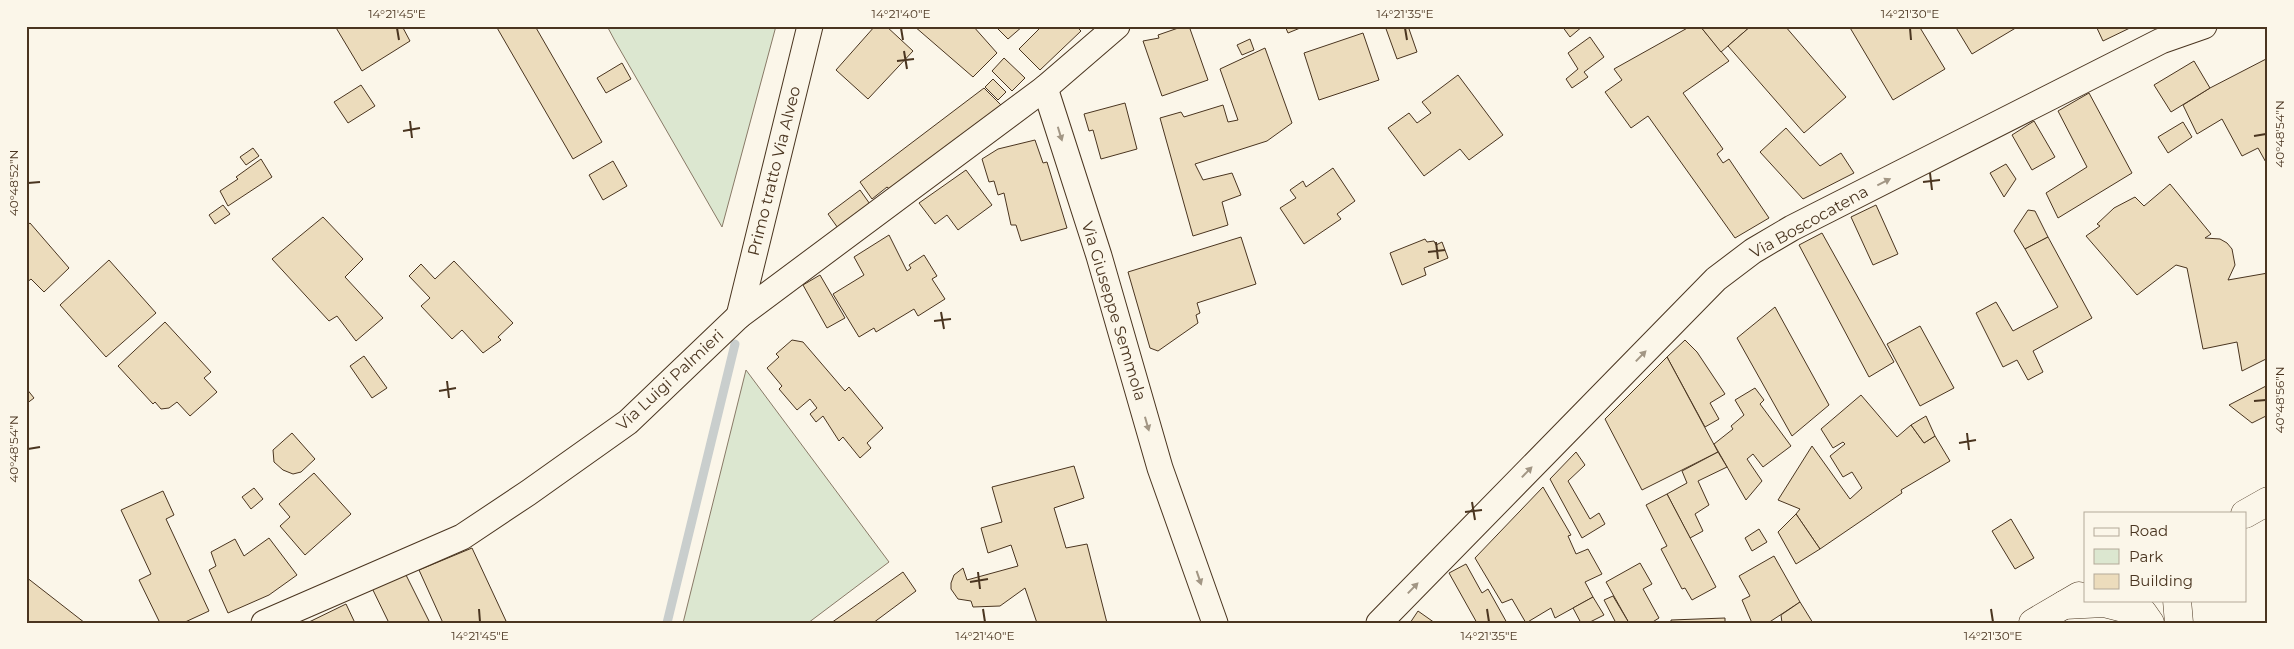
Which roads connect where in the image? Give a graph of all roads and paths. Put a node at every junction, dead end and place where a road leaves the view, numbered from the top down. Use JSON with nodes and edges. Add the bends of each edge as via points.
{"nodes":[{"id":1,"x":810,"y":26,"type":"edge"},
{"id":2,"x":1117,"y":26,"type":"edge"},
{"id":3,"x":2204,"y":26,"type":"edge"},
{"id":4,"x":1046,"y":88,"type":"junction"},
{"id":5,"x":739,"y":316,"type":"junction"},
{"id":6,"x":2268,"y":501,"type":"edge"},
{"id":7,"x":2246,"y":513,"type":"edge"},
{"id":8,"x":2268,"y":517,"type":"edge"},
{"id":9,"x":2246,"y":528,"type":"edge"},
{"id":10,"x":2074,"y":599,"type":"edge"},
{"id":11,"x":2096,"y":602,"type":"edge"},
{"id":12,"x":2177,"y":602,"type":"edge"},
{"id":13,"x":2146,"y":612,"type":"edge"},
{"id":14,"x":264,"y":623,"type":"edge"},
{"id":15,"x":1215,"y":623,"type":"edge"},
{"id":16,"x":1379,"y":623,"type":"edge"},
{"id":17,"x":2033,"y":623,"type":"edge"},
{"id":18,"x":2179,"y":623,"type":"edge"}],
"edges":[{"from":1,"to":5,"type":"street","name":"Primo tratto Via Alveo"},
{"from":2,"to":4,"type":"street"},
{"from":16,"to":3,"type":"street","name":"Via Boscocatena","one_way":true,"via":[[1716,279],[1754,251],[1792,228],[2161,41]]},
{"from":4,"to":5,"type":"street","name":"Via Luigi Palmieri"},
{"from":4,"to":15,"type":"street","name":"Via Giuseppe Semmola","one_way":true,"via":[[1160,468]]},
{"from":5,"to":14,"type":"street","name":"Via Luigi Palmieri","via":[[628,422],[462,537]]},
{"from":6,"to":7,"type":"street"},
{"from":8,"to":9,"type":"street"},
{"from":10,"to":17,"type":"street"},
{"from":11,"to":13,"type":"street"},
{"from":12,"to":18,"type":"street"}]}
